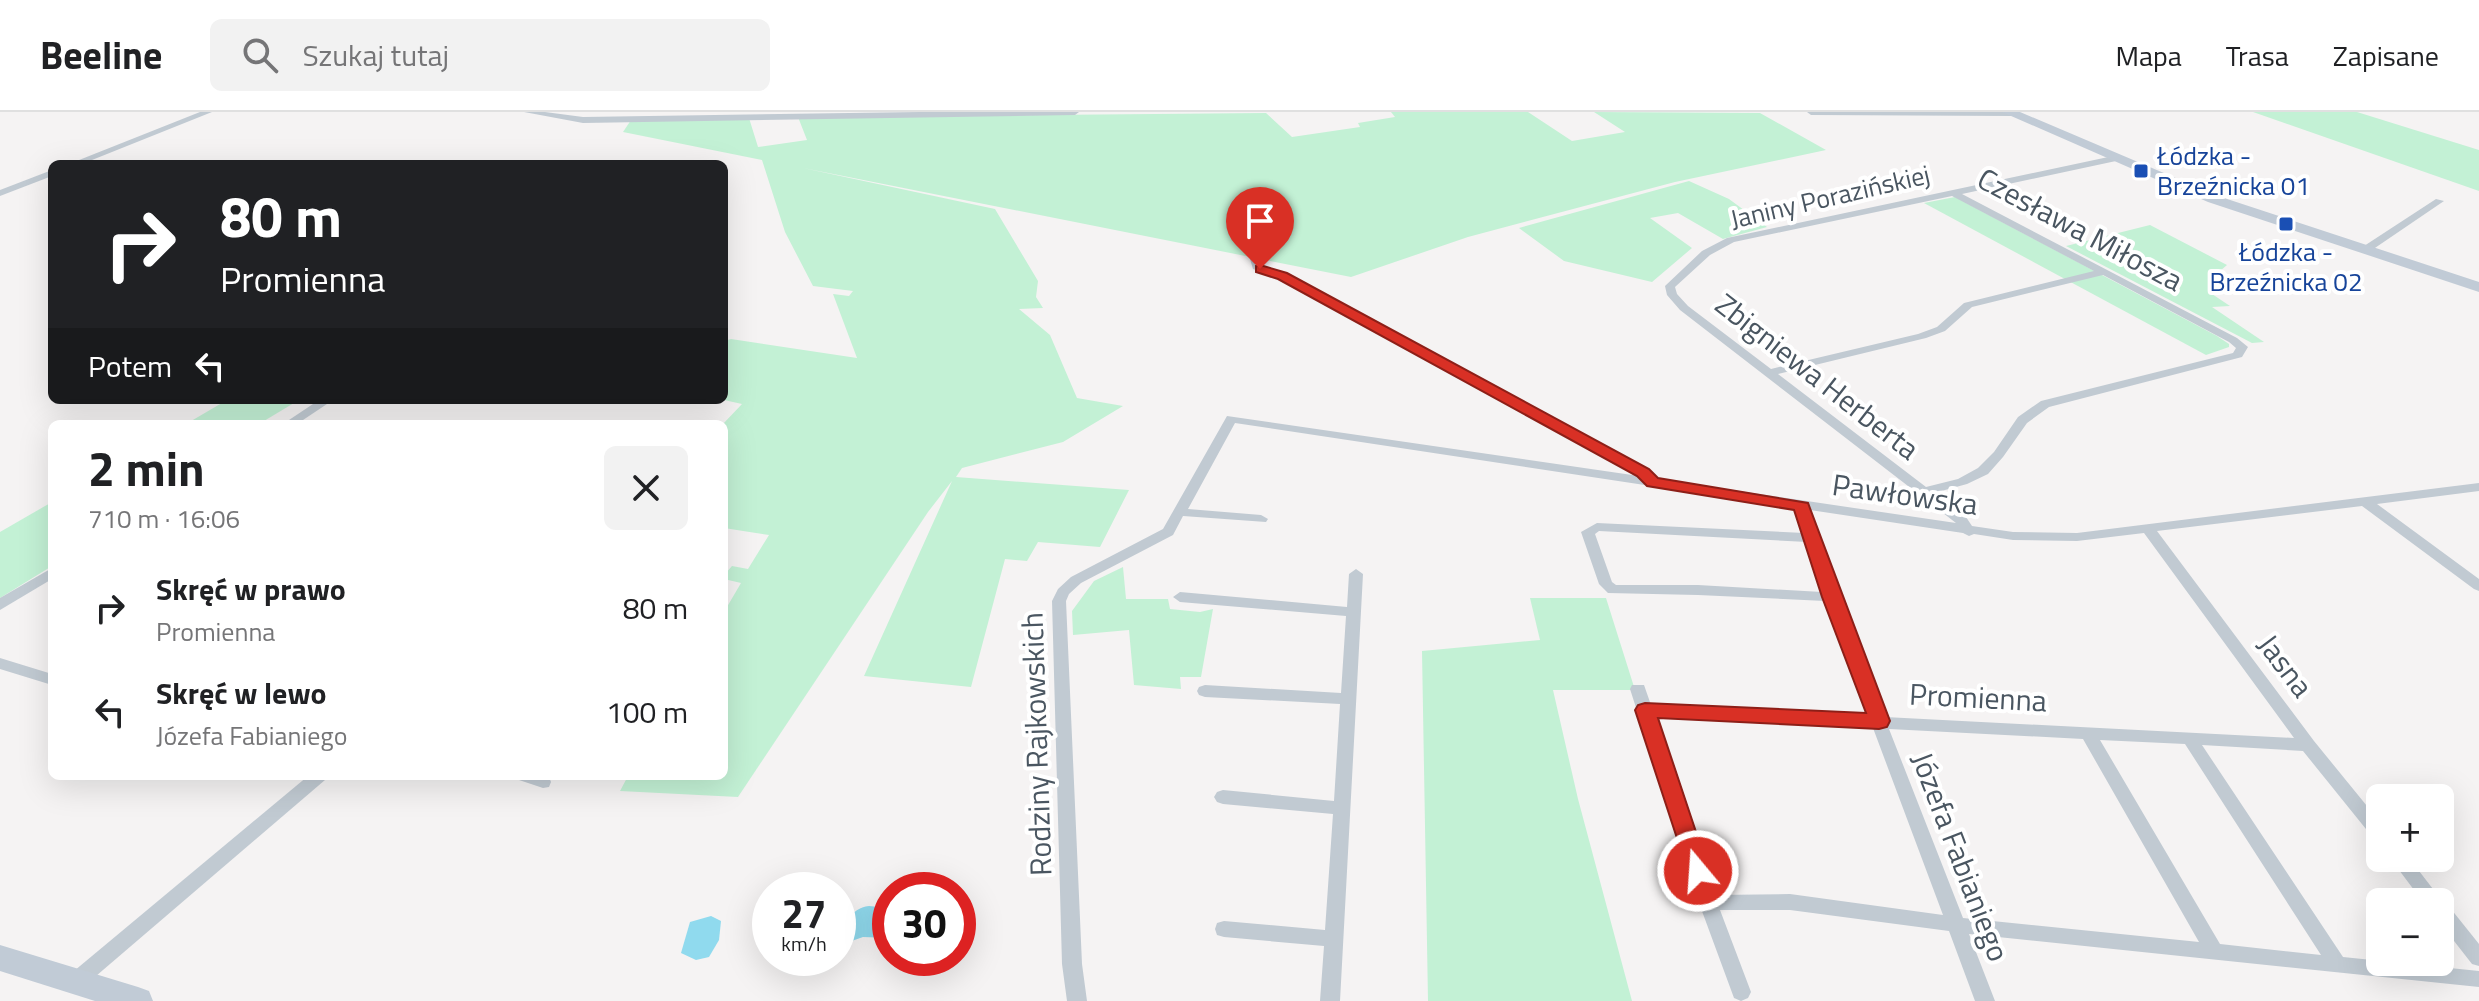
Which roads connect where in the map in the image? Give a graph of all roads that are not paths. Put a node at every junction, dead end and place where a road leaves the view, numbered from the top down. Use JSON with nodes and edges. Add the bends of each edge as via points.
{"nodes":[{"id":1,"x":208,"y":112,"type":"edge"},
{"id":2,"x":528,"y":112,"type":"edge"},
{"id":3,"x":1075,"y":112,"type":"edge"},
{"id":4,"x":1811,"y":112,"type":"edge"},
{"id":5,"x":2010,"y":112,"type":"edge"},
{"id":6,"x":2113,"y":159,"type":"junction"},
{"id":7,"x":84,"y":160,"type":"edge"},
{"id":8,"x":48,"y":175,"type":"edge"},
{"id":9,"x":1952,"y":192,"type":"junction"},
{"id":10,"x":0,"y":193,"type":"edge"},
{"id":11,"x":2439,"y":201,"type":"dead end"},
{"id":12,"x":2365,"y":250,"type":"junction"},
{"id":13,"x":1255,"y":259,"type":"dead end"},
{"id":14,"x":2104,"y":272,"type":"junction"},
{"id":15,"x":2479,"y":287,"type":"edge"},
{"id":16,"x":1670,"y":292,"type":"joint"},
{"id":17,"x":1769,"y":373,"type":"junction"},
{"id":18,"x":321,"y":404,"type":"edge"},
{"id":19,"x":1231,"y":419,"type":"joint"},
{"id":20,"x":295,"y":420,"type":"edge"},
{"id":21,"x":1653,"y":482,"type":"junction"},
{"id":22,"x":2479,"y":487,"type":"edge"},
{"id":23,"x":1924,"y":492,"type":"junction"},
{"id":24,"x":2366,"y":502,"type":"junction"},
{"id":25,"x":1802,"y":506,"type":"junction"},
{"id":26,"x":1180,"y":512,"type":"junction"},
{"id":27,"x":1261,"y":519,"type":"dead end"},
{"id":28,"x":2148,"y":529,"type":"junction"},
{"id":29,"x":1969,"y":532,"type":"junction"},
{"id":30,"x":1810,"y":538,"type":"junction"},
{"id":31,"x":1356,"y":574,"type":"dead end"},
{"id":32,"x":48,"y":575,"type":"edge"},
{"id":33,"x":2479,"y":586,"type":"edge"},
{"id":34,"x":1180,"y":597,"type":"dead end"},
{"id":35,"x":1831,"y":597,"type":"junction"},
{"id":36,"x":0,"y":605,"type":"edge"},
{"id":37,"x":1351,"y":612,"type":"junction"},
{"id":38,"x":0,"y":663,"type":"edge"},
{"id":39,"x":48,"y":679,"type":"edge"},
{"id":40,"x":1638,"y":689,"type":"dead end"},
{"id":41,"x":1205,"y":691,"type":"dead end"},
{"id":42,"x":1347,"y":699,"type":"junction"},
{"id":43,"x":1645,"y":710,"type":"junction"},
{"id":44,"x":1879,"y":721,"type":"junction"},
{"id":45,"x":2087,"y":732,"type":"junction"},
{"id":46,"x":2189,"y":738,"type":"junction"},
{"id":47,"x":2308,"y":745,"type":"junction"},
{"id":48,"x":314,"y":780,"type":"edge"},
{"id":49,"x":537,"y":780,"type":"edge"},
{"id":50,"x":543,"y":782,"type":"dead end"},
{"id":51,"x":1223,"y":797,"type":"dead end"},
{"id":52,"x":1340,"y":808,"type":"junction"},
{"id":53,"x":2366,"y":817,"type":"edge"},
{"id":54,"x":2410,"y":872,"type":"edge"},
{"id":55,"x":2423,"y":888,"type":"edge"},
{"id":56,"x":1708,"y":903,"type":"junction"},
{"id":57,"x":1957,"y":925,"type":"junction"},
{"id":58,"x":2454,"y":927,"type":"edge"},
{"id":59,"x":1224,"y":929,"type":"dead end"},
{"id":60,"x":1334,"y":939,"type":"junction"},
{"id":61,"x":2215,"y":953,"type":"junction"},
{"id":62,"x":0,"y":958,"type":"edge"},
{"id":63,"x":2479,"y":958,"type":"edge"},
{"id":64,"x":2338,"y":965,"type":"junction"},
{"id":65,"x":2479,"y":979,"type":"edge"},
{"id":66,"x":75,"y":982,"type":"junction"},
{"id":67,"x":1741,"y":992,"type":"dead end"},
{"id":68,"x":138,"y":1001,"type":"edge"},
{"id":69,"x":1077,"y":1001,"type":"edge"},
{"id":70,"x":1330,"y":1001,"type":"edge"},
{"id":71,"x":1985,"y":1001,"type":"edge"}],
"edges":[{"from":1,"to":7,"type":"street"},
{"from":2,"to":3,"type":"street","via":[[583,120]]},
{"from":4,"to":5,"type":"street"},
{"from":5,"to":6,"type":"main road"},
{"from":6,"to":9,"type":"street","name":"Janiny Porazińskiej"},
{"from":6,"to":12,"type":"main road"},
{"from":8,"to":10,"type":"street"},
{"from":9,"to":14,"type":"street","name":"Czesława Miłosza"},
{"from":9,"to":16,"type":"street","name":"Janiny Porazińskiej","via":[[1731,240],[1706,253],[1673,282]]},
{"from":11,"to":12,"type":"street"},
{"from":12,"to":15,"type":"main road"},
{"from":13,"to":21,"type":"street","via":[[1257,267],[1282,276]]},
{"from":14,"to":17,"type":"street","via":[[1968,305],[1941,329],[1922,336]]},
{"from":14,"to":23,"type":"street","name":"Czesława Miłosza","via":[[2233,340],[2241,353],[2045,404],[2019,421],[1984,470]]},
{"from":16,"to":17,"type":"street","name":"Zbigniewa Herberta"},
{"from":17,"to":23,"type":"street","name":"Zbigniewa Herberta"},
{"from":18,"to":20,"type":"street"},
{"from":19,"to":21,"type":"street","name":"Pawłowska"},
{"from":19,"to":26,"type":"street","name":"Rodziny Rajkowskich"},
{"from":21,"to":25,"type":"street","name":"Pawłowska"},
{"from":22,"to":24,"type":"street","name":"Pawłowska"},
{"from":23,"to":29,"type":"street","name":"Zbigniewa Herberta"},
{"from":24,"to":28,"type":"street","name":"Pawłowska"},
{"from":24,"to":33,"type":"street"},
{"from":25,"to":29,"type":"street","name":"Pawłowska"},
{"from":25,"to":30,"type":"street","name":"Józefa Fabianiego"},
{"from":26,"to":27,"type":"street"},
{"from":26,"to":69,"type":"street","name":"Rodziny Rajkowskich","via":[[1168,532],[1076,580],[1059,601]]},
{"from":28,"to":29,"type":"street","name":"Pawłowska","via":[[2077,537]]},
{"from":28,"to":47,"type":"street","name":"Jasna"},
{"from":30,"to":35,"type":"street","name":"Józefa Fabianiego"},
{"from":30,"to":35,"type":"street","via":[[1592,527],[1588,535],[1613,590]]},
{"from":31,"to":37,"type":"street"},
{"from":32,"to":36,"type":"street"},
{"from":34,"to":37,"type":"street"},
{"from":35,"to":44,"type":"street","name":"Józefa Fabianiego"},
{"from":37,"to":42,"type":"street"},
{"from":38,"to":39,"type":"street"},
{"from":40,"to":43,"type":"street"},
{"from":41,"to":42,"type":"street"},
{"from":42,"to":52,"type":"street"},
{"from":43,"to":44,"type":"street","name":"Promienna"},
{"from":43,"to":56,"type":"street"},
{"from":44,"to":45,"type":"street","name":"Promienna"},
{"from":44,"to":57,"type":"street","name":"Józefa Fabianiego"},
{"from":45,"to":46,"type":"street","name":"Promienna"},
{"from":45,"to":61,"type":"street"},
{"from":46,"to":47,"type":"street","name":"Promienna"},
{"from":46,"to":64,"type":"street"},
{"from":47,"to":53,"type":"street","name":"Jasna"},
{"from":48,"to":66,"type":"street"},
{"from":49,"to":50,"type":"street"},
{"from":51,"to":52,"type":"street"},
{"from":52,"to":60,"type":"street"},
{"from":54,"to":55,"type":"street"},
{"from":56,"to":57,"type":"street","via":[[1790,902]]},
{"from":56,"to":67,"type":"street"},
{"from":57,"to":61,"type":"street"},
{"from":57,"to":71,"type":"street","name":"Józefa Fabianiego"},
{"from":58,"to":63,"type":"street"},
{"from":59,"to":60,"type":"street"},
{"from":60,"to":70,"type":"street"},
{"from":61,"to":64,"type":"street"},
{"from":62,"to":66,"type":"main road"},
{"from":64,"to":65,"type":"street"},
{"from":66,"to":68,"type":"main road"}]}
